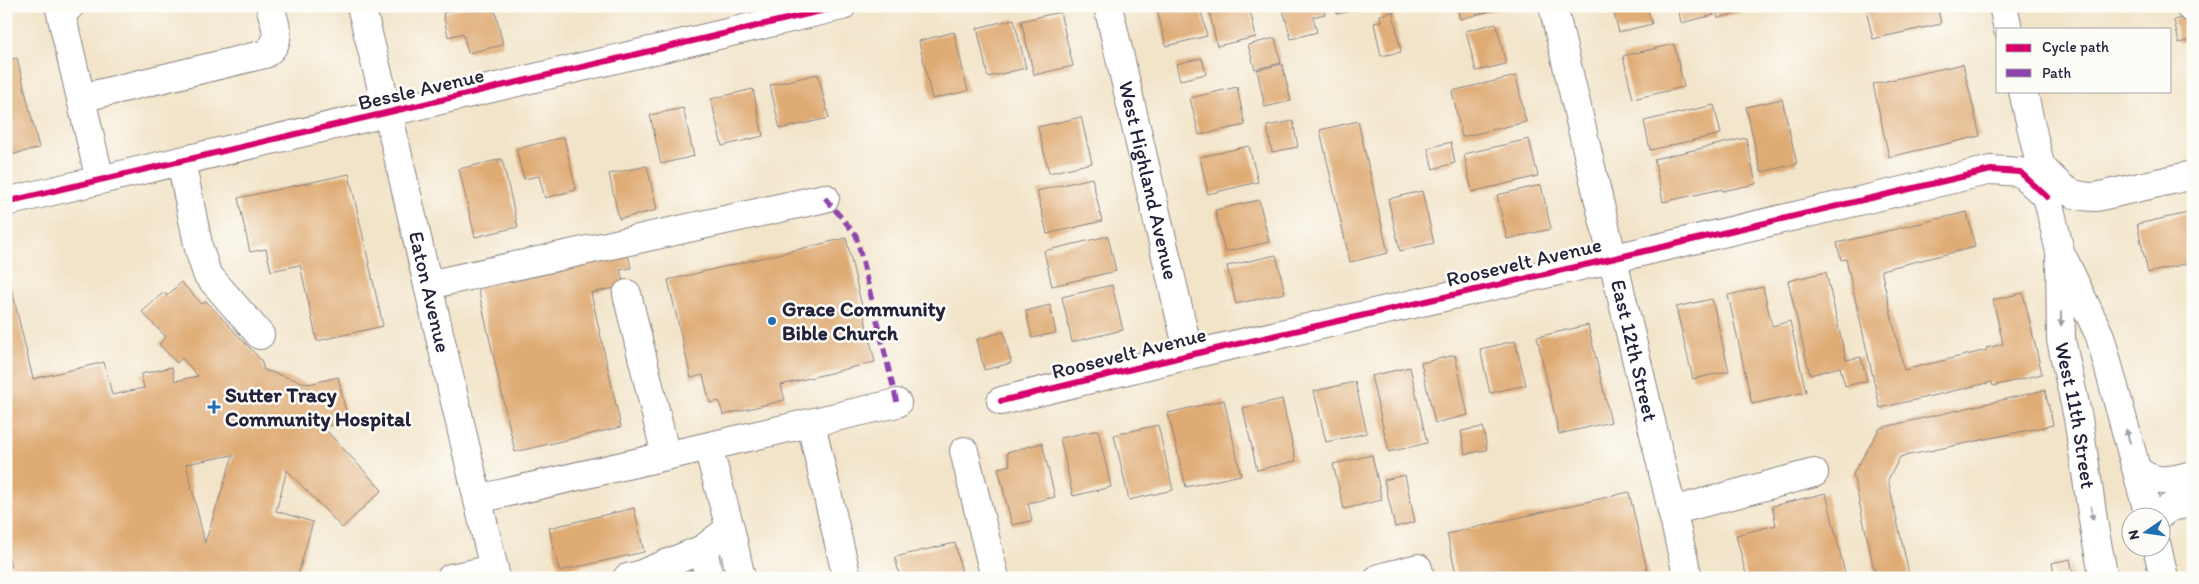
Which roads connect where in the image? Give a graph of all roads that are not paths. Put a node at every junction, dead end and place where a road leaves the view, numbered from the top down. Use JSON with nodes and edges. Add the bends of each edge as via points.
{"nodes":[{"id":1,"x":270,"y":6,"type":"edge"},
{"id":2,"x":361,"y":6,"type":"edge"},
{"id":3,"x":842,"y":6,"type":"edge"},
{"id":4,"x":1108,"y":6,"type":"edge"},
{"id":5,"x":1553,"y":6,"type":"edge"},
{"id":6,"x":2003,"y":6,"type":"edge"},
{"id":7,"x":63,"y":7,"type":"edge"},
{"id":8,"x":2008,"y":28,"type":"edge"},
{"id":9,"x":2023,"y":92,"type":"edge"},
{"id":10,"x":81,"y":98,"type":"junction"},
{"id":11,"x":388,"y":113,"type":"junction"},
{"id":12,"x":181,"y":161,"type":"junction"},
{"id":13,"x":2040,"y":166,"type":"junction"},
{"id":14,"x":2193,"y":175,"type":"edge"},
{"id":15,"x":100,"y":180,"type":"junction"},
{"id":16,"x":2047,"y":196,"type":"junction"},
{"id":17,"x":825,"y":198,"type":"dead end"},
{"id":18,"x":6,"y":202,"type":"edge"},
{"id":19,"x":2060,"y":252,"type":"junction"},
{"id":20,"x":1612,"y":259,"type":"junction"},
{"id":21,"x":428,"y":286,"type":"junction"},
{"id":22,"x":628,"y":294,"type":"dead end"},
{"id":23,"x":260,"y":335,"type":"dead end"},
{"id":24,"x":1189,"y":355,"type":"junction"},
{"id":25,"x":1001,"y":402,"type":"dead end"},
{"id":26,"x":897,"y":403,"type":"dead end"},
{"id":27,"x":811,"y":424,"type":"junction"},
{"id":28,"x":708,"y":447,"type":"junction"},
{"id":29,"x":964,"y":452,"type":"dead end"},
{"id":30,"x":666,"y":456,"type":"junction"},
{"id":31,"x":2138,"y":472,"type":"junction"},
{"id":32,"x":1814,"y":473,"type":"dead end"},
{"id":33,"x":2193,"y":475,"type":"edge"},
{"id":34,"x":478,"y":499,"type":"junction"},
{"id":35,"x":2193,"y":502,"type":"edge"},
{"id":36,"x":2147,"y":506,"type":"edge"},
{"id":37,"x":2172,"y":507,"type":"edge"},
{"id":38,"x":1672,"y":511,"type":"junction"},
{"id":39,"x":730,"y":528,"type":"junction"},
{"id":40,"x":703,"y":549,"type":"junction"},
{"id":41,"x":2158,"y":556,"type":"edge"},
{"id":42,"x":495,"y":574,"type":"edge"},
{"id":43,"x":451,"y":578,"type":"edge"},
{"id":44,"x":627,"y":578,"type":"edge"},
{"id":45,"x":709,"y":578,"type":"edge"},
{"id":46,"x":741,"y":578,"type":"edge"},
{"id":47,"x":847,"y":578,"type":"edge"},
{"id":48,"x":995,"y":578,"type":"edge"},
{"id":49,"x":1378,"y":578,"type":"edge"},
{"id":50,"x":1420,"y":578,"type":"edge"},
{"id":51,"x":1688,"y":578,"type":"edge"},
{"id":52,"x":2104,"y":578,"type":"edge"},
{"id":53,"x":2164,"y":578,"type":"edge"}],
"edges":[{"from":1,"to":10,"type":"street","via":[[277,36],[274,48],[265,54]]},
{"from":2,"to":11,"type":"street","name":"Eaton Avenue"},
{"from":3,"to":11,"type":"street","name":"Bessle Avenue"},
{"from":4,"to":24,"type":"street","name":"West Highland Avenue"},
{"from":5,"to":20,"type":"street","name":"East 12th Street"},
{"from":6,"to":8,"type":"street"},
{"from":7,"to":10,"type":"street"},
{"from":9,"to":13,"type":"street","name":"West 11th Street"},
{"from":10,"to":15,"type":"street"},
{"from":11,"to":12,"type":"street","name":"Bessle Avenue"},
{"from":11,"to":21,"type":"street","name":"Eaton Avenue"},
{"from":12,"to":15,"type":"street","name":"Bessle Avenue"},
{"from":12,"to":23,"type":"street","via":[[207,274]]},
{"from":13,"to":14,"type":"street","via":[[2066,192],[2088,197]]},
{"from":13,"to":16,"type":"street","name":"West 11th Street"},
{"from":15,"to":18,"type":"street","name":"Bessle Avenue"},
{"from":16,"to":19,"type":"street","name":"West 11th Street"},
{"from":16,"to":20,"type":"street","name":"Roosevelt Avenue","via":[[2020,172],[1991,170]]},
{"from":17,"to":21,"type":"street"},
{"from":31,"to":19,"type":"street","name":"West 11th Street","one_way":true,"via":[[2100,336]]},
{"from":19,"to":52,"type":"street","name":"West 11th Street","one_way":true,"via":[[2061,340],[2078,418]]},
{"from":20,"to":24,"type":"street","name":"Roosevelt Avenue"},
{"from":20,"to":38,"type":"street","name":"East 12th Street"},
{"from":21,"to":34,"type":"street","name":"Eaton Avenue"},
{"from":22,"to":30,"type":"street"},
{"from":24,"to":25,"type":"street","name":"Roosevelt Avenue"},
{"from":26,"to":27,"type":"street"},
{"from":27,"to":28,"type":"street"},
{"from":27,"to":47,"type":"street"},
{"from":28,"to":30,"type":"street"},
{"from":28,"to":39,"type":"street"},
{"from":29,"to":48,"type":"street"},
{"from":30,"to":34,"type":"street"},
{"from":31,"to":33,"type":"street","via":[[2150,479],[2164,481]]},
{"from":31,"to":36,"type":"street","name":"West 11th Street"},
{"from":32,"to":38,"type":"street"},
{"from":34,"to":42,"type":"street","name":"Eaton Avenue"},
{"from":35,"to":37,"type":"street"},
{"from":38,"to":51,"type":"street","name":"East 12th Street"},
{"from":39,"to":40,"type":"street"},
{"from":39,"to":46,"type":"street"},
{"from":40,"to":44,"type":"street"},
{"from":40,"to":45,"type":"street"},
{"from":41,"to":53,"type":"street"},
{"from":42,"to":43,"type":"street"},
{"from":49,"to":50,"type":"street","via":[[1418,568]]}]}
